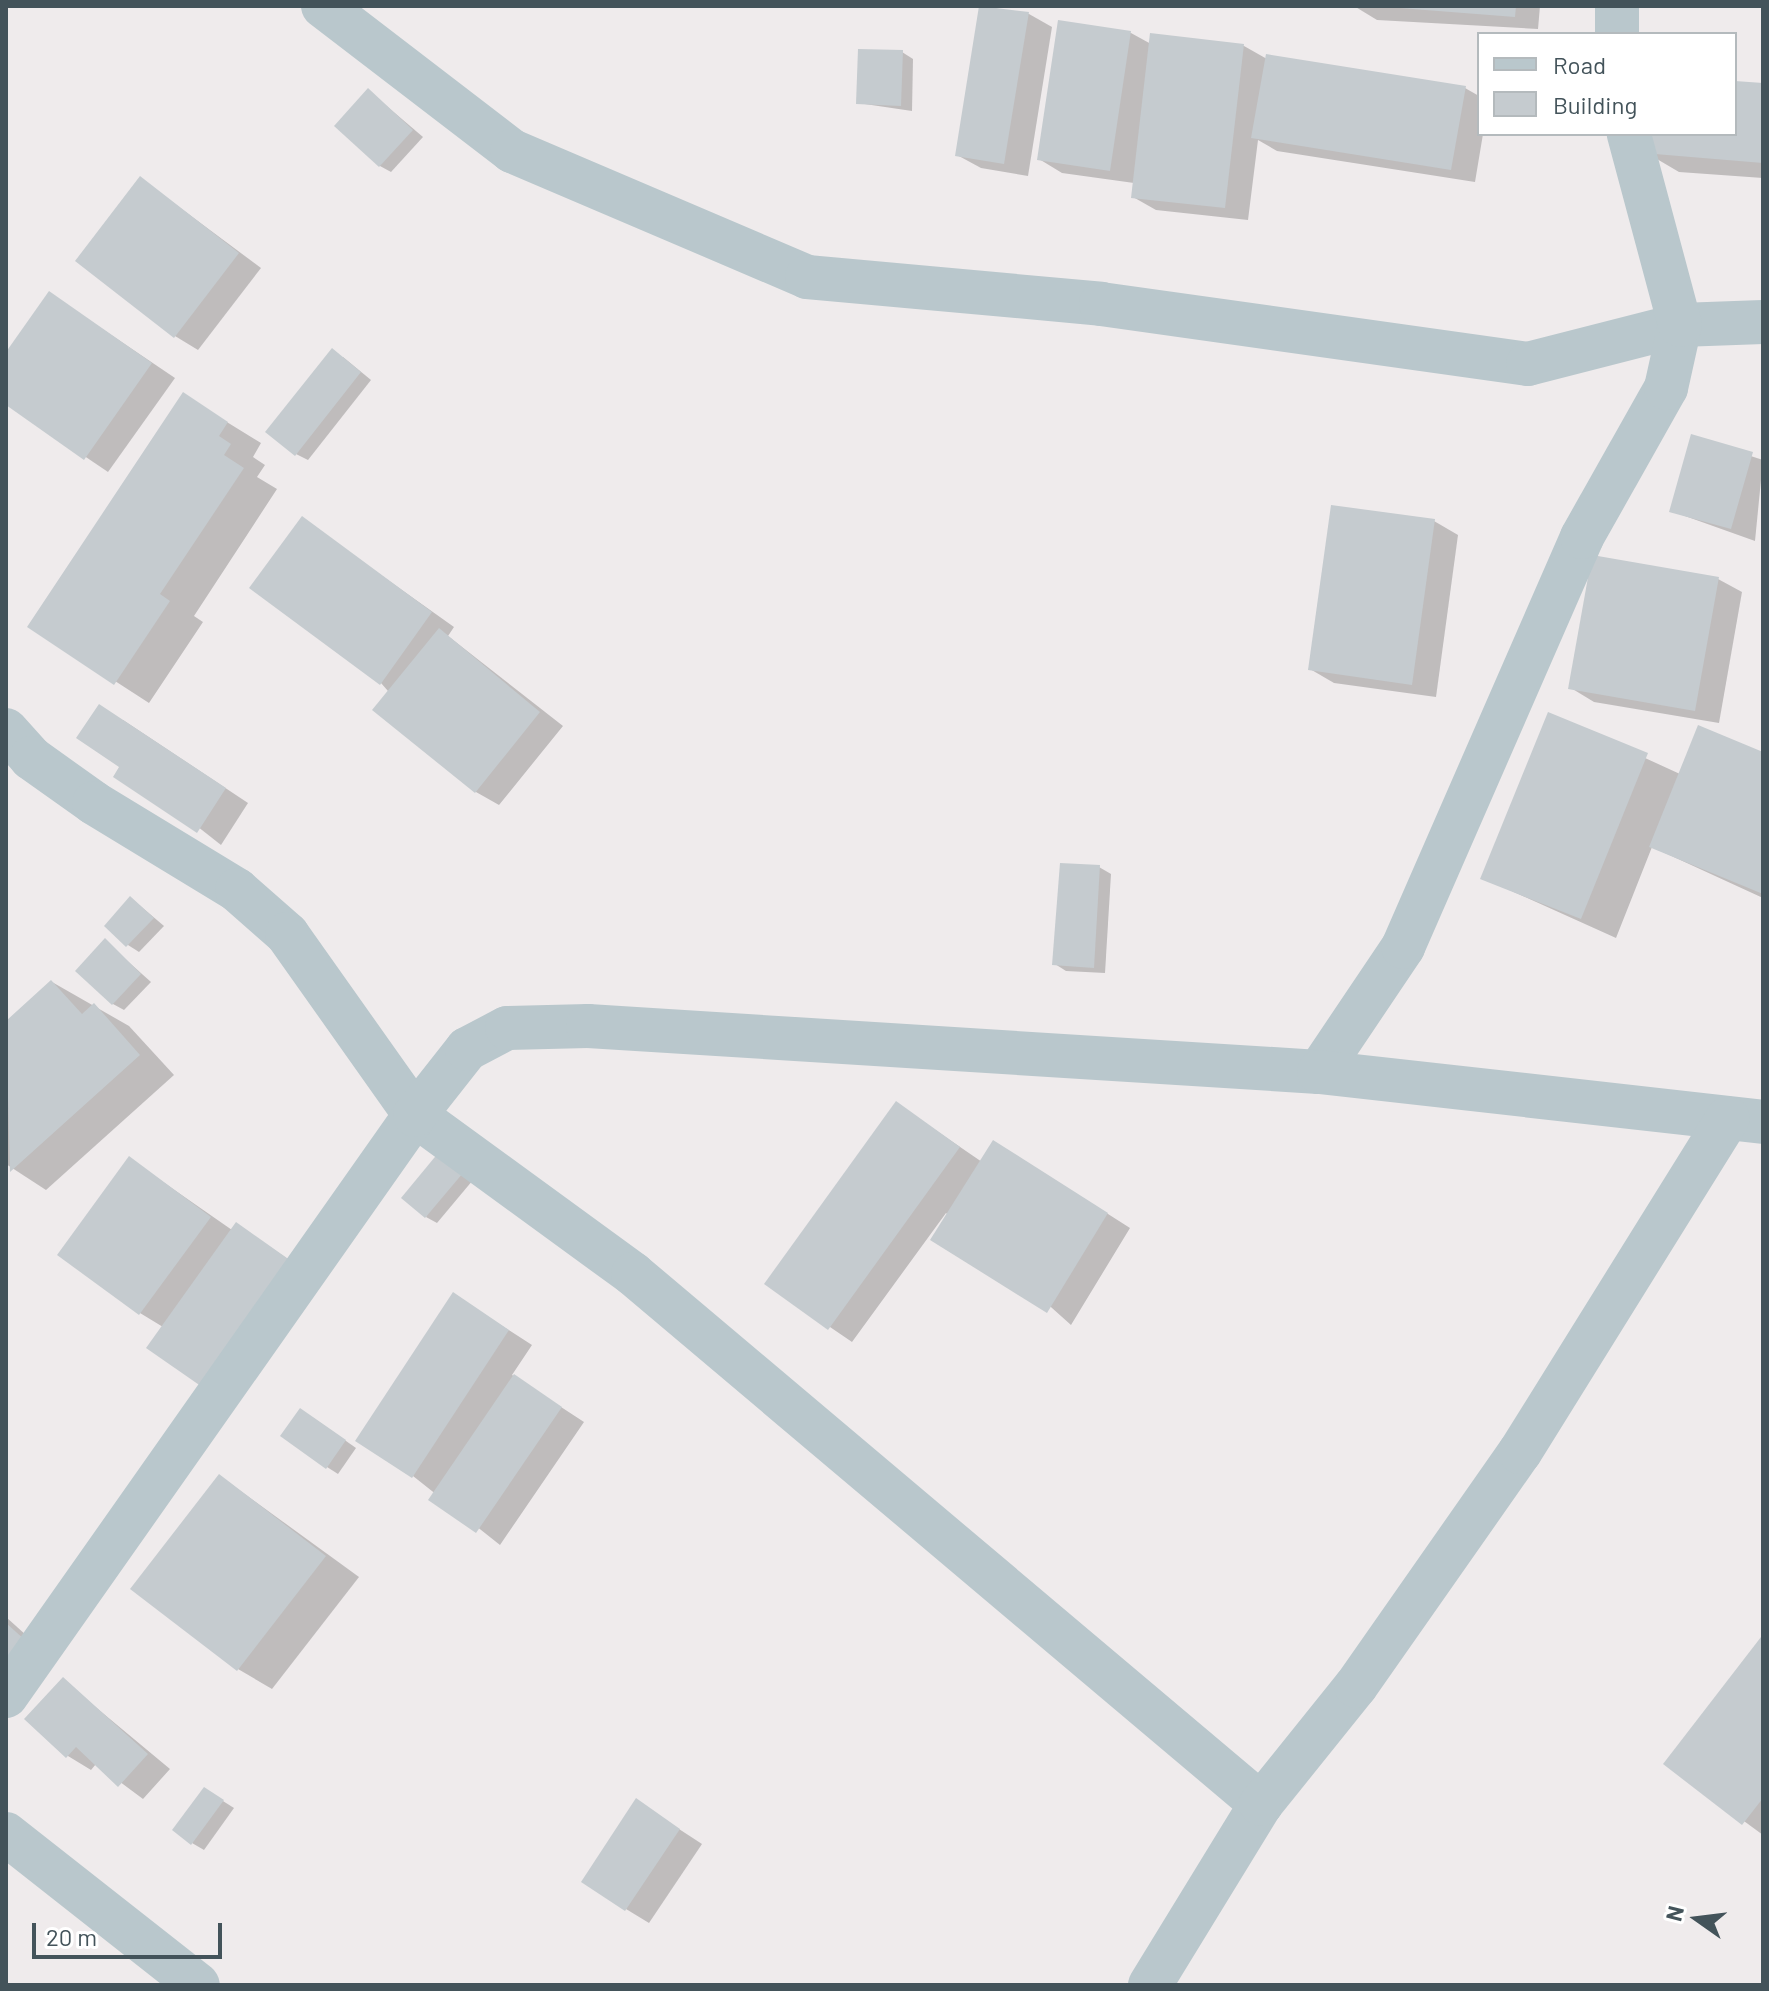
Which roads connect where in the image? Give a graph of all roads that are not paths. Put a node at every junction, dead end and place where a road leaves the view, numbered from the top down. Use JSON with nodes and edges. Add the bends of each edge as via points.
{"nodes":[{"id":1,"x":323,"y":6,"type":"edge"},
{"id":2,"x":1617,"y":6,"type":"edge"},
{"id":3,"x":1617,"y":32,"type":"edge"},
{"id":4,"x":1630,"y":136,"type":"edge"},
{"id":5,"x":1763,"y":322,"type":"edge"},
{"id":6,"x":1680,"y":325,"type":"junction"},
{"id":7,"x":6,"y":730,"type":"edge"},
{"id":8,"x":1319,"y":1072,"type":"junction"},
{"id":9,"x":415,"y":1115,"type":"junction"},
{"id":10,"x":1745,"y":1120,"type":"edge"},
{"id":11,"x":6,"y":1696,"type":"edge"},
{"id":12,"x":1261,"y":1804,"type":"junction"},
{"id":13,"x":6,"y":1834,"type":"edge"},
{"id":14,"x":198,"y":1985,"type":"edge"},
{"id":15,"x":1150,"y":1985,"type":"edge"}],
"edges":[{"from":1,"to":6,"type":"street","via":[[512,151],[807,277],[1101,304],[1528,364]]},
{"from":2,"to":3,"type":"street"},
{"from":4,"to":6,"type":"street"},
{"from":5,"to":6,"type":"street"},
{"from":6,"to":8,"type":"street","via":[[1666,388],[1582,537],[1403,947]]},
{"from":7,"to":9,"type":"street","via":[[31,758],[237,890],[287,934]]},
{"from":8,"to":9,"type":"street","via":[[588,1026],[507,1028],[467,1049]]},
{"from":8,"to":10,"type":"street"},
{"from":9,"to":11,"type":"street"},
{"from":9,"to":12,"type":"street","via":[[633,1274]]},
{"from":10,"to":12,"type":"street","via":[[1356,1686]]},
{"from":12,"to":15,"type":"street"},
{"from":13,"to":14,"type":"street"}]}
